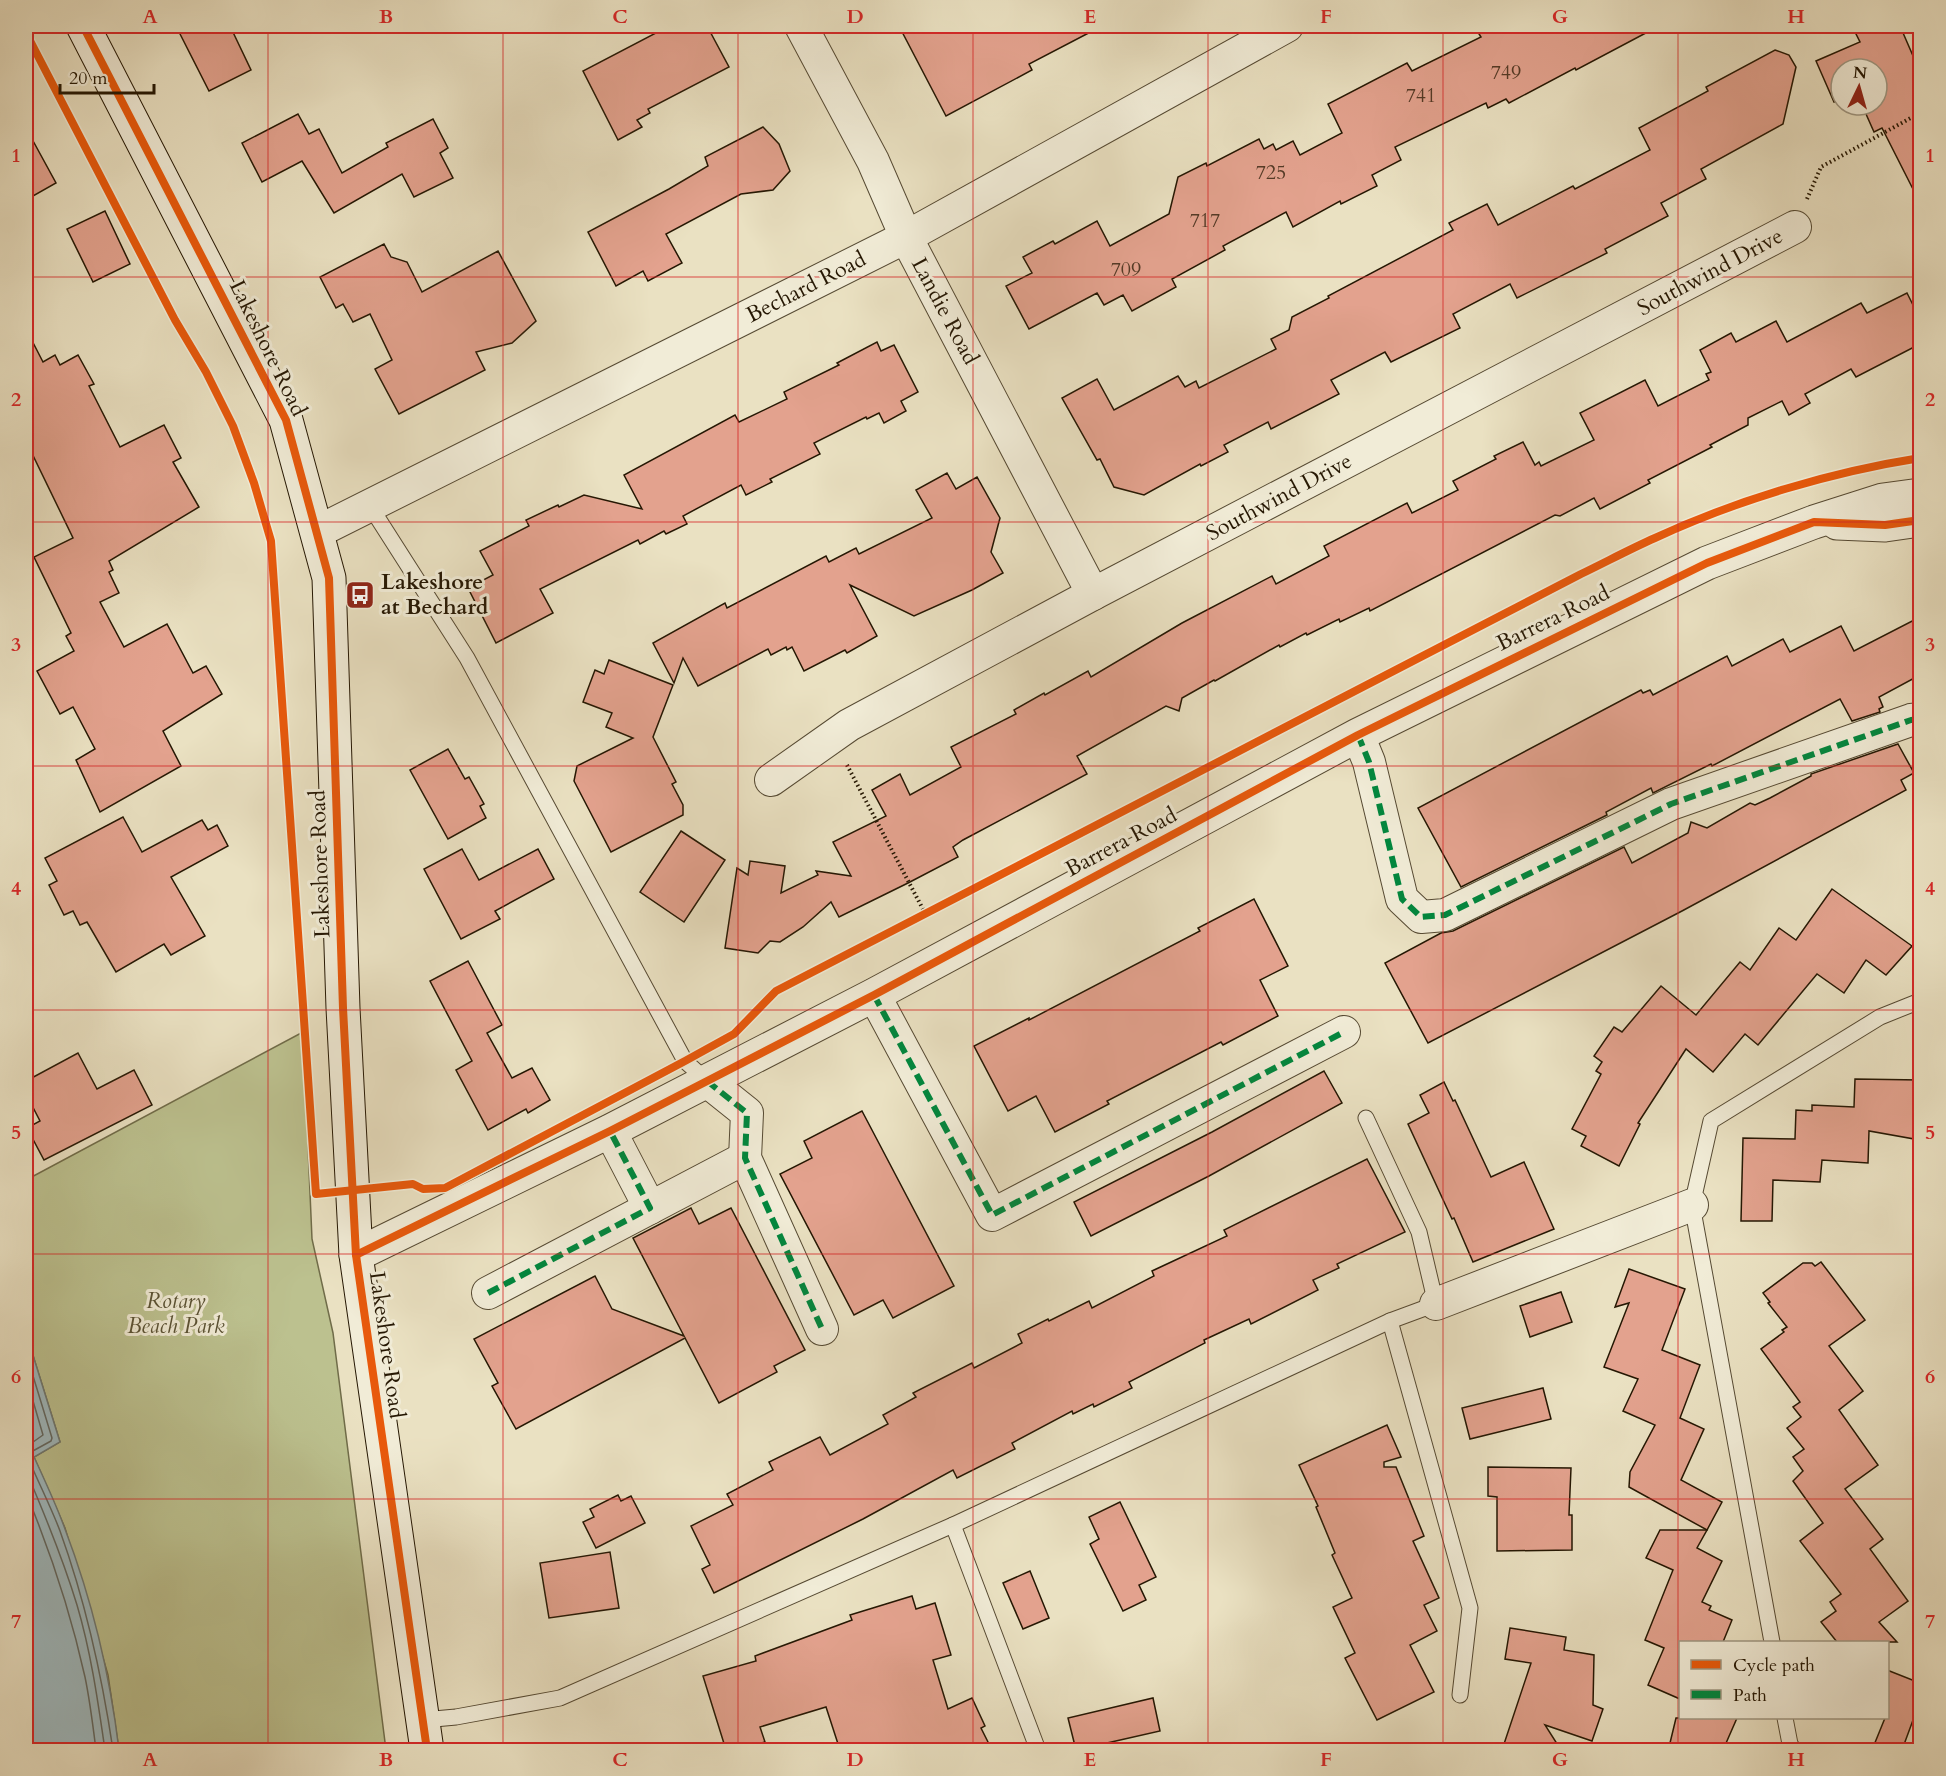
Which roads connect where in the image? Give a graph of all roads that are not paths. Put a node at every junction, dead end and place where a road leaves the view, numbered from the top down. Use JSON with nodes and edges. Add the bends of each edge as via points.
{"nodes":[{"id":1,"x":83,"y":26,"type":"edge"},
{"id":2,"x":801,"y":26,"type":"edge"},
{"id":3,"x":1287,"y":26,"type":"edge"},
{"id":4,"x":1795,"y":227,"type":"road end"},
{"id":5,"x":906,"y":237,"type":"junction"},
{"id":6,"x":1920,"y":495,"type":"edge"},
{"id":7,"x":370,"y":506,"type":"junction"},
{"id":8,"x":1920,"y":520,"type":"edge"},
{"id":9,"x":1814,"y":522,"type":"junction"},
{"id":10,"x":316,"y":532,"type":"junction"},
{"id":11,"x":1093,"y":594,"type":"junction"},
{"id":12,"x":1920,"y":719,"type":"edge"},
{"id":13,"x":1358,"y":735,"type":"junction"},
{"id":14,"x":771,"y":780,"type":"dead end"},
{"id":15,"x":874,"y":995,"type":"junction"},
{"id":16,"x":1920,"y":1001,"type":"edge"},
{"id":17,"x":1344,"y":1032,"type":"dead end"},
{"id":18,"x":707,"y":1081,"type":"junction"},
{"id":19,"x":1366,"y":1118,"type":"dead end"},
{"id":20,"x":610,"y":1131,"type":"junction"},
{"id":21,"x":745,"y":1158,"type":"junction"},
{"id":22,"x":1692,"y":1205,"type":"junction"},
{"id":23,"x":650,"y":1208,"type":"junction"},
{"id":24,"x":356,"y":1255,"type":"junction"},
{"id":25,"x":488,"y":1293,"type":"dead end"},
{"id":26,"x":1436,"y":1304,"type":"junction"},
{"id":27,"x":1390,"y":1321,"type":"junction"},
{"id":28,"x":822,"y":1329,"type":"dead end"},
{"id":29,"x":953,"y":1525,"type":"junction"},
{"id":30,"x":1772,"y":1641,"type":"edge"},
{"id":31,"x":1460,"y":1695,"type":"dead end"},
{"id":32,"x":1785,"y":1719,"type":"edge"},
{"id":33,"x":425,"y":1735,"type":"edge"},
{"id":34,"x":1038,"y":1750,"type":"edge"},
{"id":35,"x":1794,"y":1750,"type":"edge"}],
"edges":[{"from":1,"to":10,"type":"street","name":"Lakeshore Road","via":[[286,420]]},
{"from":2,"to":5,"type":"street","name":"Landie Road","via":[[873,161]]},
{"from":3,"to":5,"type":"street","name":"Bechard Road"},
{"from":4,"to":11,"type":"street","name":"Southwind Drive"},
{"from":5,"to":7,"type":"street","name":"Bechard Road"},
{"from":5,"to":11,"type":"street","name":"Landie Road"},
{"from":6,"to":9,"type":"street","name":"Barrera Road","via":[[1883,500]]},
{"from":7,"to":10,"type":"street","name":"Bechard Road"},
{"from":7,"to":18,"type":"lane","via":[[467,658],[685,1061]]},
{"from":8,"to":9,"type":"street","name":"Barrera Road","via":[[1885,525]]},
{"from":9,"to":13,"type":"street","name":"Barrera Road","via":[[1707,563]]},
{"from":10,"to":24,"type":"street","name":"Lakeshore Road","via":[[329,578],[343,1008]]},
{"from":11,"to":14,"type":"street","name":"Southwind Drive","via":[[849,725]]},
{"from":12,"to":13,"type":"street","via":[[1671,804],[1445,915],[1421,917],[1402,899],[1370,762]]},
{"from":13,"to":15,"type":"street","name":"Barrera Road"},
{"from":15,"to":17,"type":"street","via":[[992,1215]]},
{"from":15,"to":18,"type":"street","name":"Barrera Road"},
{"from":16,"to":22,"type":"lane","via":[[1880,1017],[1712,1121]]},
{"from":18,"to":20,"type":"street","name":"Barrera Road"},
{"from":18,"to":21,"type":"street","via":[[747,1113]]},
{"from":19,"to":26,"type":"lane","via":[[1419,1232]]},
{"from":20,"to":23,"type":"street"},
{"from":20,"to":24,"type":"street","name":"Barrera Road"},
{"from":21,"to":23,"type":"street"},
{"from":21,"to":28,"type":"street"},
{"from":22,"to":26,"type":"street"},
{"from":22,"to":30,"type":"lane"},
{"from":23,"to":25,"type":"street"},
{"from":24,"to":33,"type":"street","name":"Lakeshore Road"},
{"from":26,"to":27,"type":"lane"},
{"from":27,"to":29,"type":"lane"},
{"from":27,"to":31,"type":"lane","via":[[1470,1608]]},
{"from":29,"to":33,"type":"lane","via":[[560,1698],[456,1717]]},
{"from":29,"to":34,"type":"lane"},
{"from":32,"to":35,"type":"lane"}]}
